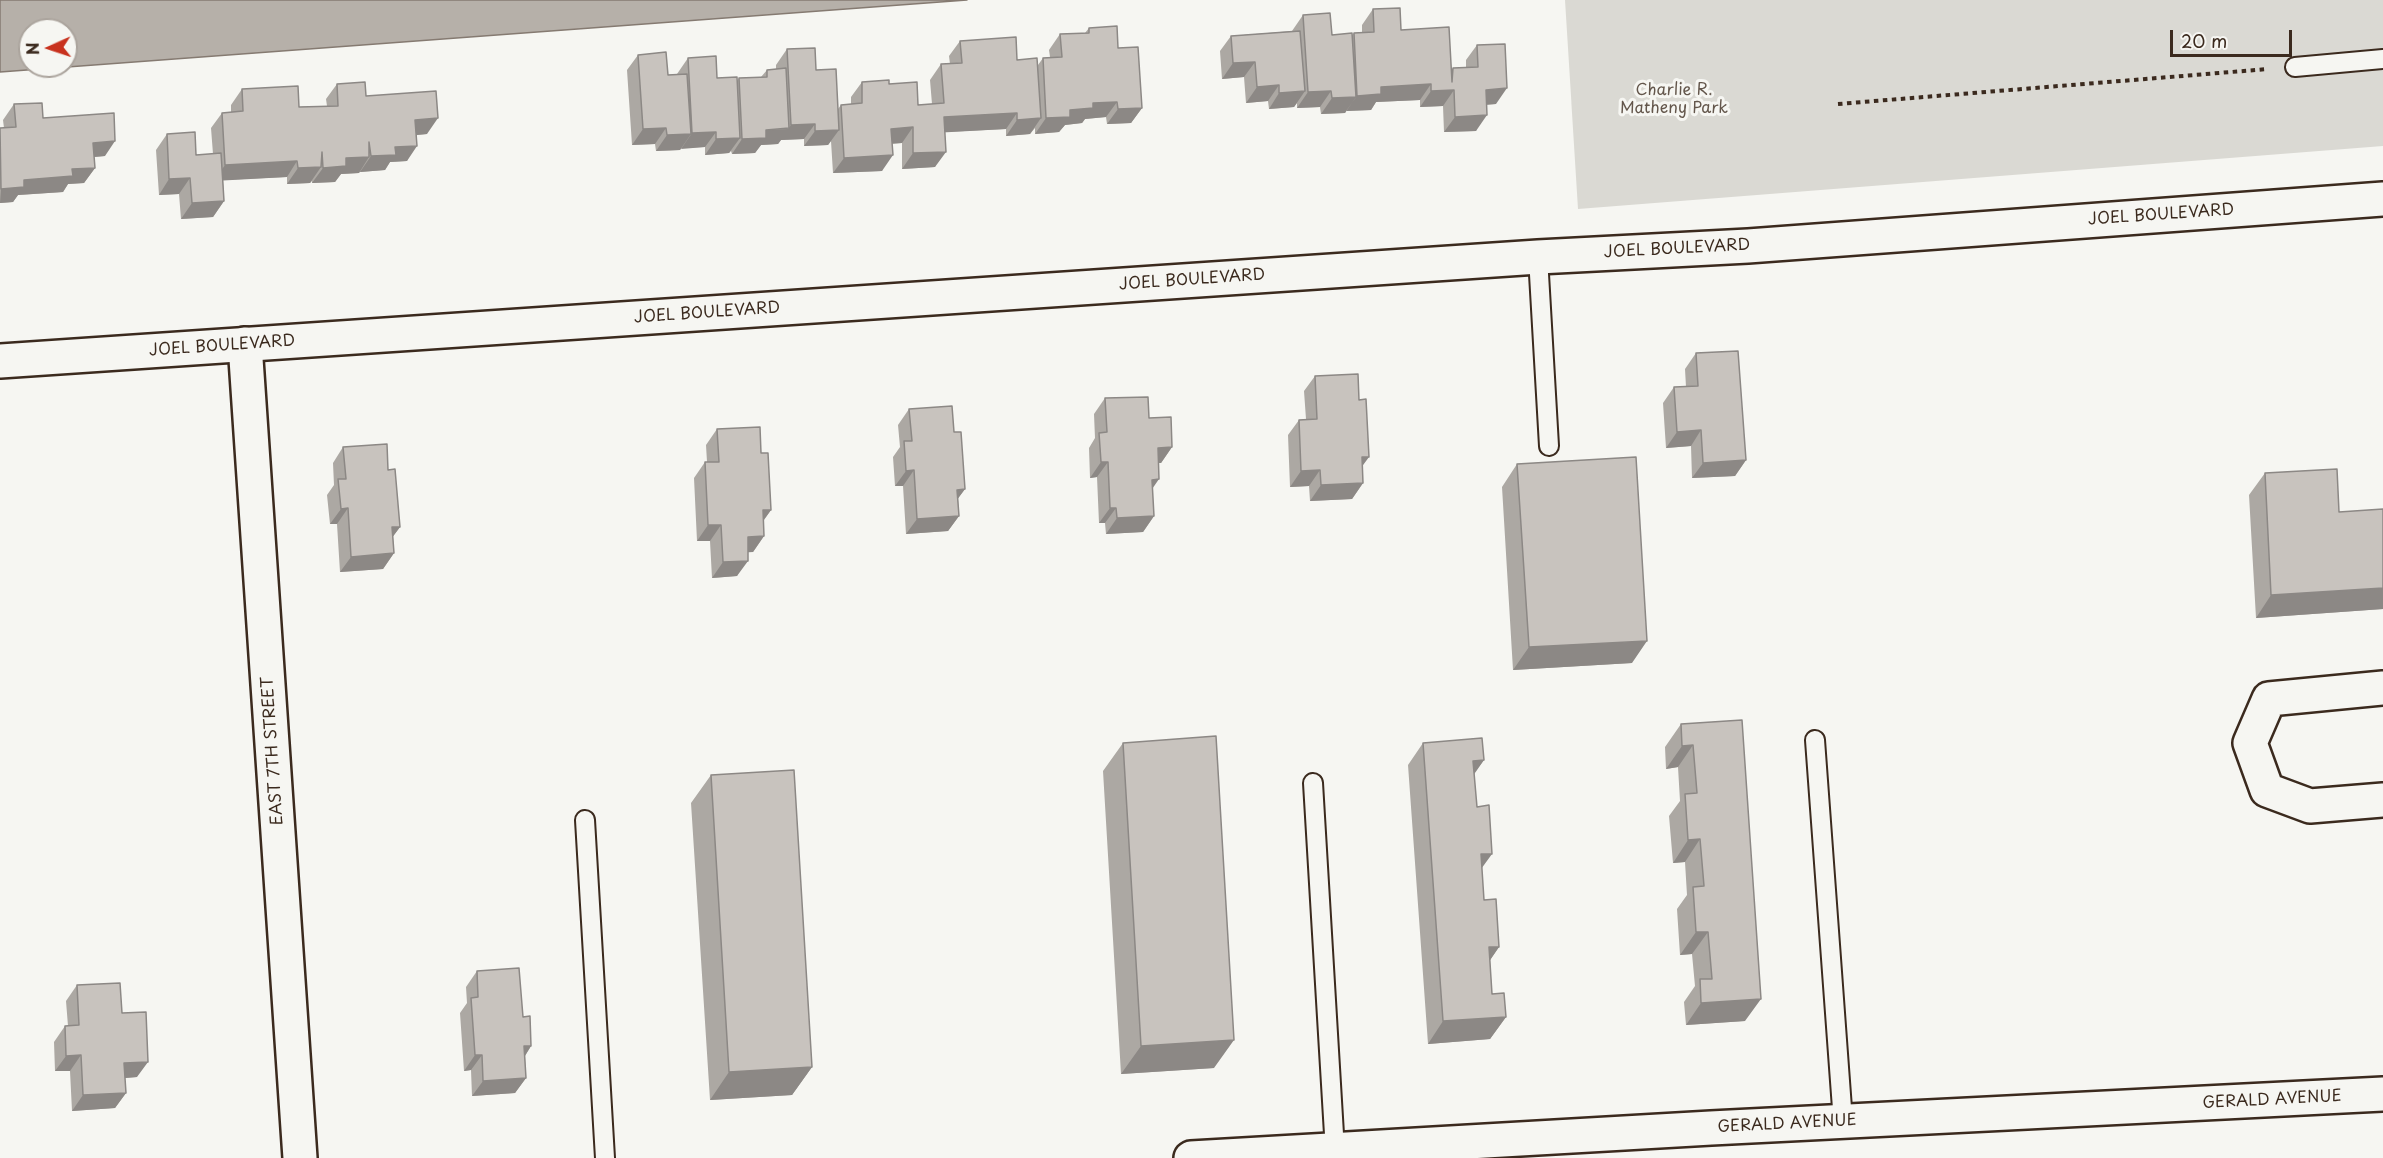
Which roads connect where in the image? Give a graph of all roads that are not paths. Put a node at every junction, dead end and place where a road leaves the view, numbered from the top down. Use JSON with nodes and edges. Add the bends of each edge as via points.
{"nodes":[{"id":1,"x":2383,"y":59,"type":"edge"},
{"id":2,"x":2295,"y":67,"type":"road end"},
{"id":3,"x":2383,"y":199,"type":"edge"},
{"id":4,"x":1538,"y":256,"type":"junction"},
{"id":5,"x":245,"y":344,"type":"junction"},
{"id":6,"x":0,"y":361,"type":"edge"},
{"id":7,"x":1549,"y":446,"type":"dead end"},
{"id":8,"x":2383,"y":688,"type":"edge"},
{"id":9,"x":1815,"y":740,"type":"dead end"},
{"id":10,"x":1313,"y":783,"type":"dead end"},
{"id":11,"x":2383,"y":801,"type":"edge"},
{"id":12,"x":585,"y":820,"type":"dead end"},
{"id":13,"x":2383,"y":1094,"type":"edge"},
{"id":14,"x":1843,"y":1122,"type":"junction"},
{"id":15,"x":1335,"y":1150,"type":"junction"},
{"id":16,"x":300,"y":1158,"type":"edge"},
{"id":17,"x":605,"y":1158,"type":"edge"},
{"id":18,"x":1191,"y":1158,"type":"edge"}],
"edges":[{"from":1,"to":2,"type":"lane"},
{"from":3,"to":4,"type":"main road","name":"JOEL BOULEVARD","via":[[1748,246]]},
{"from":4,"to":5,"type":"main road","name":"JOEL BOULEVARD"},
{"from":4,"to":7,"type":"lane"},
{"from":5,"to":6,"type":"main road","name":"JOEL BOULEVARD"},
{"from":5,"to":16,"type":"main road","name":"EAST 7TH STREET"},
{"from":8,"to":11,"type":"main road","via":[[2269,699],[2250,743],[2267,790],[2310,806]]},
{"from":9,"to":14,"type":"lane"},
{"from":10,"to":15,"type":"lane"},
{"from":12,"to":17,"type":"lane"},
{"from":13,"to":14,"type":"main road","name":"GERALD AVENUE"},
{"from":14,"to":15,"type":"main road","name":"GERALD AVENUE"},
{"from":15,"to":18,"type":"main road","name":"GERALD AVENUE"}]}
